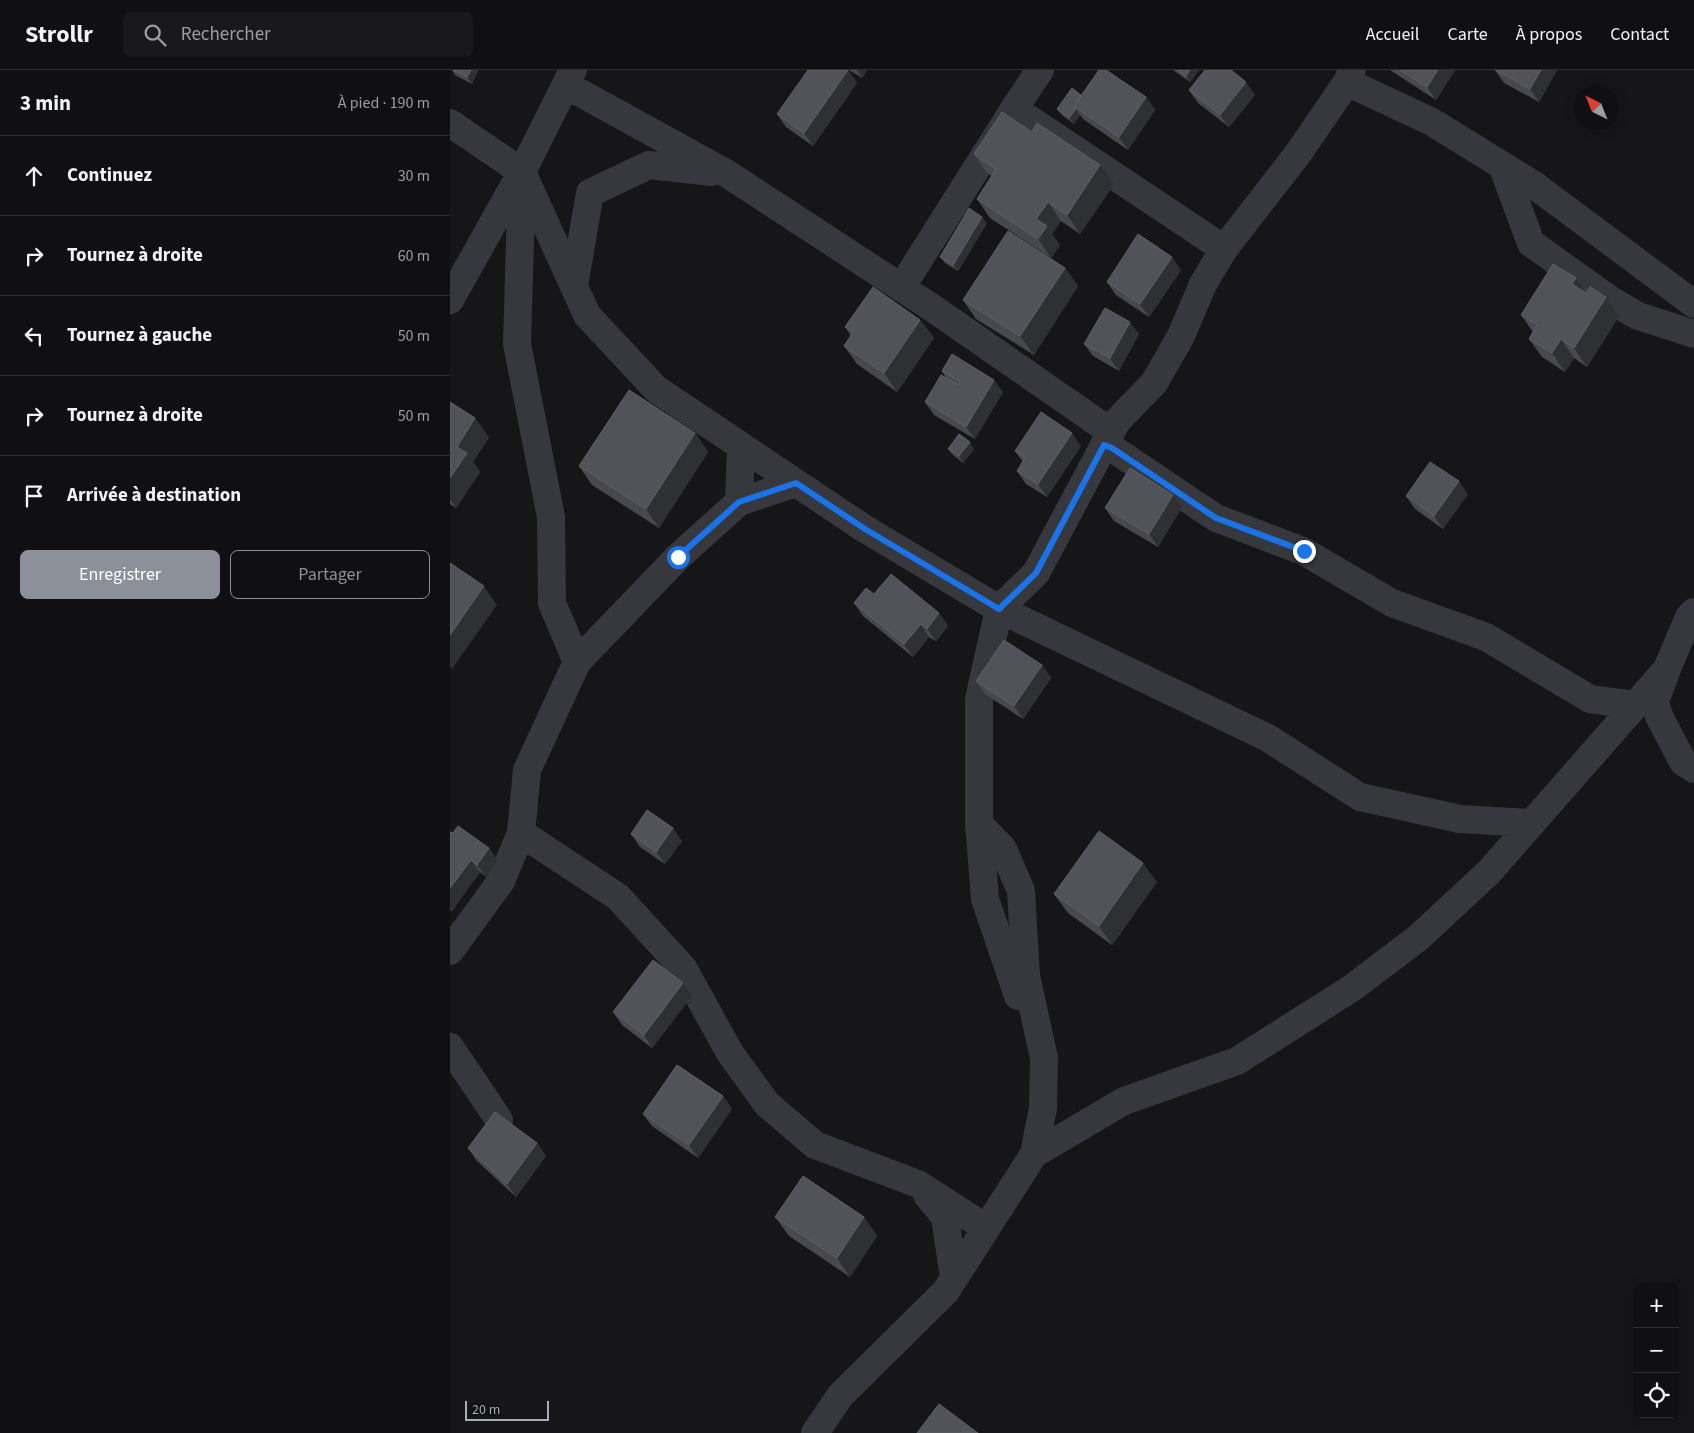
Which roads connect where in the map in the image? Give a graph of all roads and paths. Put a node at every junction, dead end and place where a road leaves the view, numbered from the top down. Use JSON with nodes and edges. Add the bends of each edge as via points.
{"nodes":[{"id":1,"x":1040,"y":70,"type":"edge"},
{"id":2,"x":1349,"y":76,"type":"edge"},
{"id":3,"x":570,"y":78,"type":"edge"},
{"id":4,"x":1014,"y":109,"type":"junction"},
{"id":5,"x":450,"y":123,"type":"edge"},
{"id":6,"x":1502,"y":165,"type":"junction"},
{"id":7,"x":522,"y":172,"type":"junction"},
{"id":8,"x":726,"y":173,"type":"junction"},
{"id":9,"x":1224,"y":249,"type":"junction"},
{"id":10,"x":574,"y":286,"type":"junction"},
{"id":11,"x":901,"y":288,"type":"junction"},
{"id":12,"x":450,"y":300,"type":"edge"},
{"id":13,"x":1694,"y":304,"type":"edge"},
{"id":14,"x":1694,"y":334,"type":"edge"},
{"id":15,"x":1107,"y":438,"type":"junction"},
{"id":16,"x":741,"y":446,"type":"junction"},
{"id":17,"x":796,"y":483,"type":"junction"},
{"id":18,"x":739,"y":502,"type":"junction"},
{"id":19,"x":999,"y":609,"type":"junction"},
{"id":20,"x":1694,"y":612,"type":"edge"},
{"id":21,"x":577,"y":662,"type":"junction"},
{"id":22,"x":1667,"y":668,"type":"junction"},
{"id":23,"x":1635,"y":705,"type":"junction"},
{"id":24,"x":1694,"y":769,"type":"edge"},
{"id":25,"x":1532,"y":823,"type":"junction"},
{"id":26,"x":979,"y":824,"type":"junction"},
{"id":27,"x":521,"y":833,"type":"junction"},
{"id":28,"x":450,"y":951,"type":"edge"},
{"id":29,"x":450,"y":1047,"type":"edge"},
{"id":30,"x":499,"y":1120,"type":"edge"},
{"id":31,"x":1034,"y":1154,"type":"junction"},
{"id":32,"x":918,"y":1184,"type":"junction"},
{"id":33,"x":986,"y":1228,"type":"junction"},
{"id":34,"x":954,"y":1278,"type":"junction"},
{"id":35,"x":815,"y":1433,"type":"edge"}],
"edges":[{"from":1,"to":4,"type":"street"},
{"from":2,"to":6,"type":"street"},
{"from":2,"to":9,"type":"street","via":[[1297,155]]},
{"from":3,"to":7,"type":"street"},
{"from":3,"to":8,"type":"street"},
{"from":4,"to":9,"type":"street"},
{"from":4,"to":11,"type":"street"},
{"from":5,"to":7,"type":"street"},
{"from":6,"to":13,"type":"street","via":[[1534,185]]},
{"from":6,"to":14,"type":"street","via":[[1531,243],[1638,316]]},
{"from":7,"to":10,"type":"street"},
{"from":7,"to":12,"type":"street"},
{"from":7,"to":21,"type":"street","via":[[517,344],[551,517],[552,603]]},
{"from":8,"to":10,"type":"street","via":[[649,165],[590,193]]},
{"from":8,"to":11,"type":"street"},
{"from":9,"to":15,"type":"street","via":[[1203,284],[1181,336],[1154,384],[1116,421]]},
{"from":10,"to":16,"type":"street","via":[[587,315],[656,389]]},
{"from":11,"to":15,"type":"street"},
{"from":15,"to":19,"type":"street","via":[[1036,573]]},
{"from":15,"to":23,"type":"street","via":[[1112,448],[1216,518],[1304,551],[1392,603],[1486,637],[1590,699]]},
{"from":16,"to":17,"type":"street"},
{"from":16,"to":18,"type":"street"},
{"from":17,"to":18,"type":"street"},
{"from":17,"to":19,"type":"street","via":[[865,529]]},
{"from":18,"to":21,"type":"street","via":[[678,557]]},
{"from":19,"to":25,"type":"street","via":[[1268,738],[1360,797],[1460,819]]},
{"from":19,"to":26,"type":"street","via":[[979,699]]},
{"from":20,"to":22,"type":"street"},
{"from":21,"to":27,"type":"street","via":[[527,770]]},
{"from":22,"to":23,"type":"street"},
{"from":22,"to":24,"type":"street","via":[[1655,701],[1659,716],[1683,762]]},
{"from":23,"to":25,"type":"street"},
{"from":25,"to":31,"type":"street","via":[[1489,872],[1418,938],[1352,988],[1236,1061],[1124,1101]]},
{"from":26,"to":31,"type":"street","via":[[985,898],[1019,1000],[1034,1105]]},
{"from":26,"to":31,"type":"street","via":[[1003,849],[1021,891],[1026,976],[1044,1058],[1043,1108]]},
{"from":27,"to":28,"type":"street","via":[[500,881]]},
{"from":27,"to":32,"type":"street","via":[[618,897],[683,968],[730,1053],[767,1104],[815,1145]]},
{"from":29,"to":30,"type":"street"},
{"from":31,"to":33,"type":"street"},
{"from":32,"to":33,"type":"street"},
{"from":32,"to":34,"type":"street","via":[[945,1217]]},
{"from":33,"to":34,"type":"street"},
{"from":34,"to":35,"type":"street","via":[[946,1291],[840,1396]]}]}
